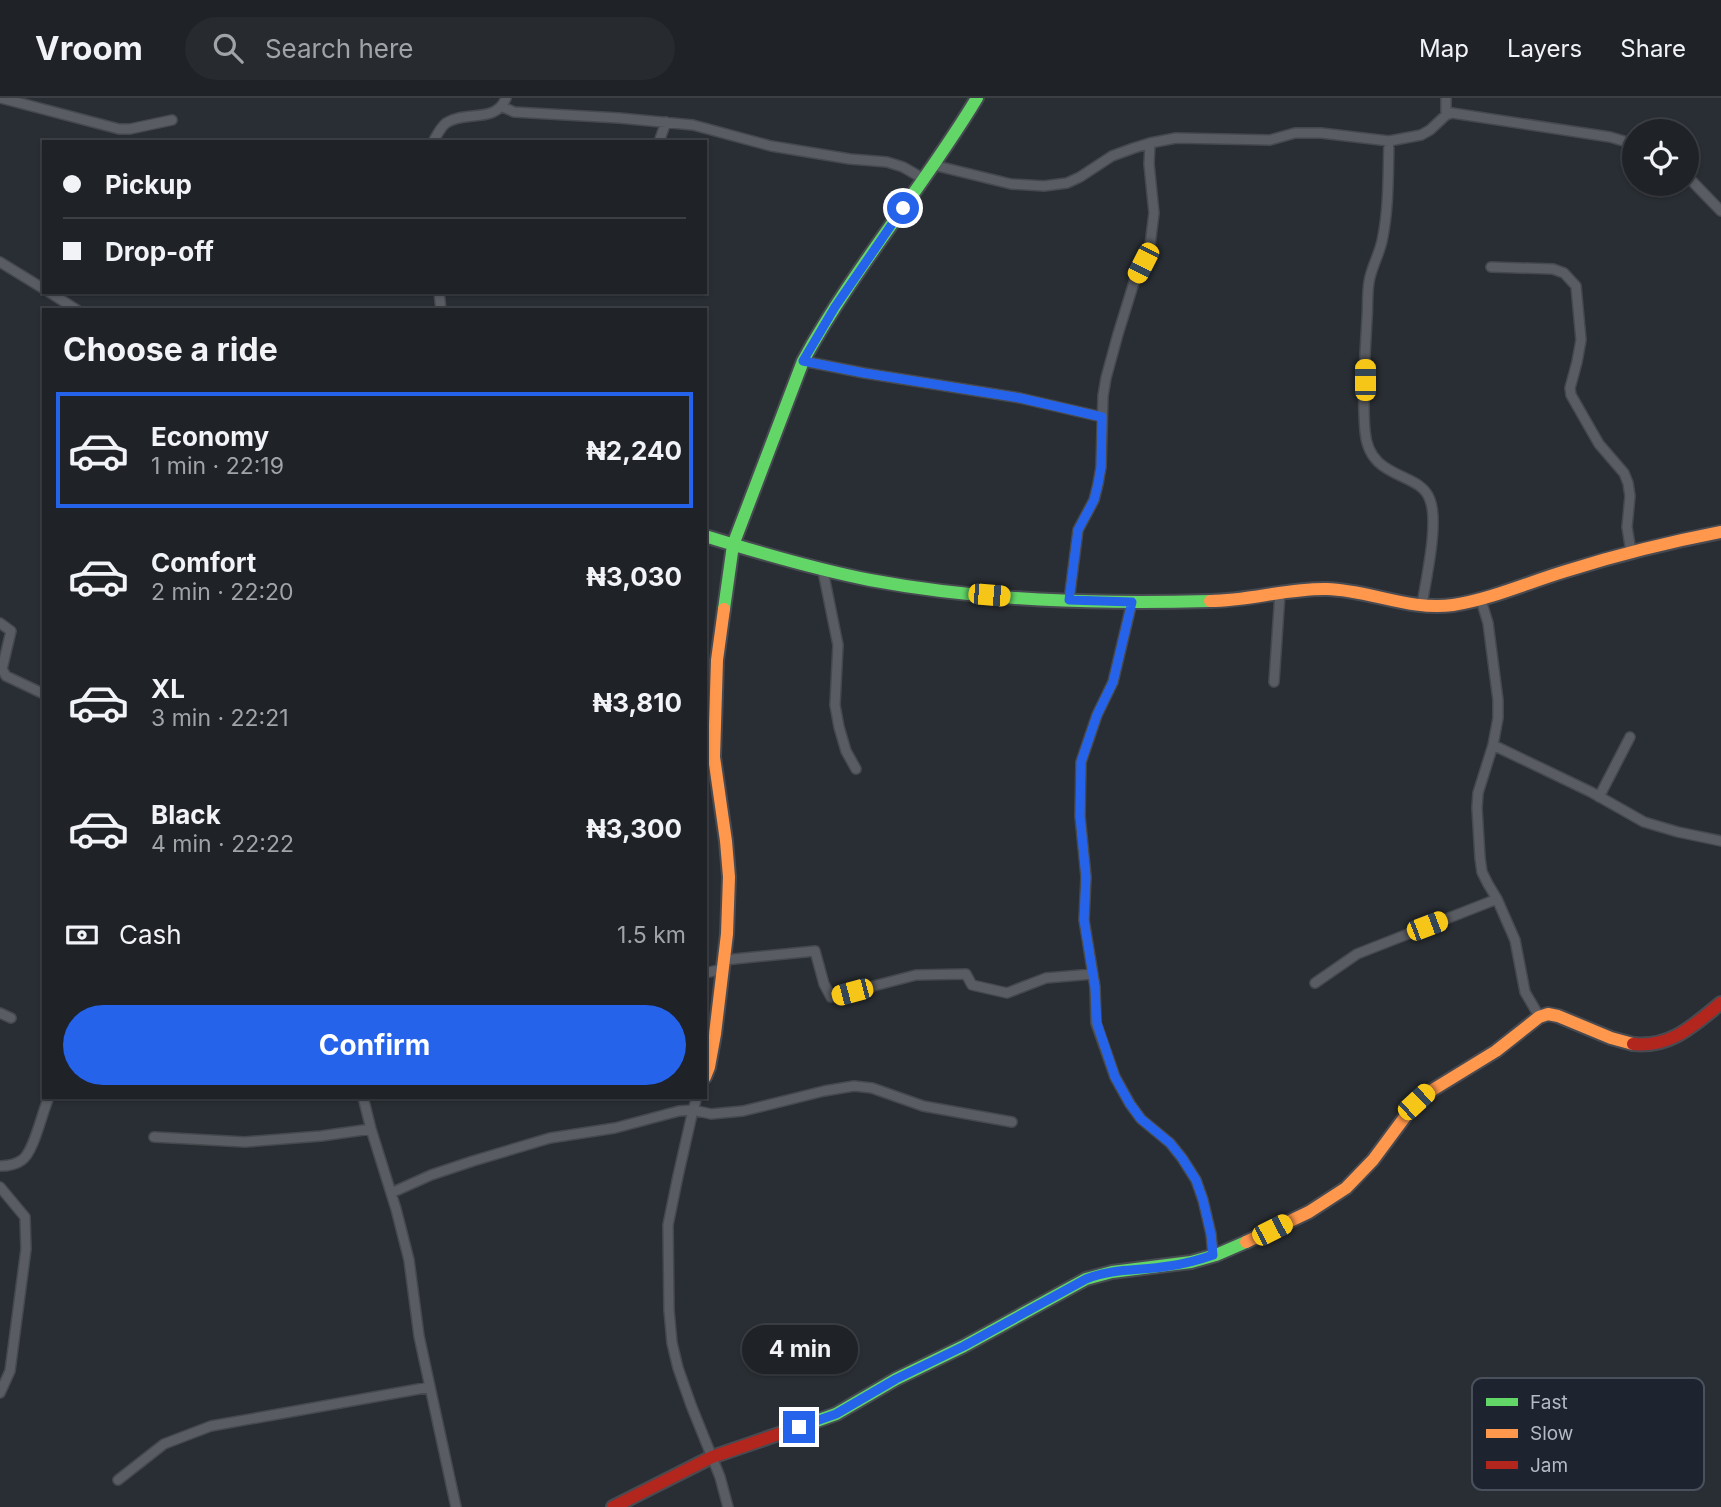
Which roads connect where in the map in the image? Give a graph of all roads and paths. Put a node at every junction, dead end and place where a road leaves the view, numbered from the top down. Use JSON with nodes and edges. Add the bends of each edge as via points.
{"nodes":[{"id":1,"x":1,"y":98,"type":"edge"},
{"id":2,"x":976,"y":98,"type":"edge"},
{"id":3,"x":1446,"y":98,"type":"edge"},
{"id":4,"x":504,"y":102,"type":"edge"},
{"id":5,"x":1446,"y":115,"type":"junction"},
{"id":6,"x":172,"y":120,"type":"dead end"},
{"id":7,"x":666,"y":122,"type":"junction"},
{"id":8,"x":434,"y":140,"type":"edge"},
{"id":9,"x":660,"y":140,"type":"edge"},
{"id":10,"x":1622,"y":140,"type":"edge"},
{"id":11,"x":1389,"y":141,"type":"junction"},
{"id":12,"x":1150,"y":143,"type":"junction"},
{"id":13,"x":933,"y":165,"type":"junction"},
{"id":14,"x":924,"y":179,"type":"junction"},
{"id":15,"x":1699,"y":188,"type":"edge"},
{"id":16,"x":1721,"y":211,"type":"edge"},
{"id":17,"x":0,"y":262,"type":"edge"},
{"id":18,"x":1491,"y":267,"type":"dead end"},
{"id":19,"x":42,"y":288,"type":"edge"},
{"id":20,"x":52,"y":294,"type":"edge"},
{"id":21,"x":74,"y":308,"type":"edge"},
{"id":22,"x":803,"y":361,"type":"junction"},
{"id":23,"x":1102,"y":417,"type":"junction"},
{"id":24,"x":1721,"y":532,"type":"edge"},
{"id":25,"x":707,"y":537,"type":"edge"},
{"id":26,"x":733,"y":545,"type":"junction"},
{"id":27,"x":1631,"y":552,"type":"junction"},
{"id":28,"x":823,"y":571,"type":"junction"},
{"id":29,"x":1280,"y":593,"type":"junction"},
{"id":30,"x":1069,"y":600,"type":"junction"},
{"id":31,"x":1481,"y":600,"type":"junction"},
{"id":32,"x":1132,"y":602,"type":"junction"},
{"id":33,"x":1422,"y":605,"type":"junction"},
{"id":34,"x":0,"y":624,"type":"edge"},
{"id":35,"x":1274,"y":682,"type":"dead end"},
{"id":36,"x":42,"y":693,"type":"edge"},
{"id":37,"x":710,"y":732,"type":"edge"},
{"id":38,"x":1630,"y":737,"type":"dead end"},
{"id":39,"x":1493,"y":745,"type":"junction"},
{"id":40,"x":856,"y":769,"type":"dead end"},
{"id":41,"x":1599,"y":797,"type":"junction"},
{"id":42,"x":1721,"y":841,"type":"edge"},
{"id":43,"x":1497,"y":899,"type":"junction"},
{"id":44,"x":723,"y":965,"type":"junction"},
{"id":45,"x":707,"y":972,"type":"edge"},
{"id":46,"x":1093,"y":974,"type":"junction"},
{"id":47,"x":1315,"y":983,"type":"dead end"},
{"id":48,"x":1721,"y":1003,"type":"edge"},
{"id":49,"x":0,"y":1013,"type":"edge"},
{"id":50,"x":1539,"y":1016,"type":"junction"},
{"id":51,"x":11,"y":1018,"type":"dead end"},
{"id":52,"x":707,"y":1072,"type":"edge"},
{"id":53,"x":47,"y":1099,"type":"edge"},
{"id":54,"x":364,"y":1099,"type":"edge"},
{"id":55,"x":697,"y":1099,"type":"edge"},
{"id":56,"x":692,"y":1110,"type":"junction"},
{"id":57,"x":1012,"y":1122,"type":"dead end"},
{"id":58,"x":371,"y":1129,"type":"junction"},
{"id":59,"x":154,"y":1137,"type":"dead end"},
{"id":60,"x":0,"y":1166,"type":"edge"},
{"id":61,"x":0,"y":1186,"type":"edge"},
{"id":62,"x":391,"y":1193,"type":"junction"},
{"id":63,"x":1213,"y":1255,"type":"junction"},
{"id":64,"x":430,"y":1387,"type":"junction"},
{"id":65,"x":0,"y":1393,"type":"edge"},
{"id":66,"x":712,"y":1457,"type":"junction"},
{"id":67,"x":118,"y":1480,"type":"dead end"},
{"id":68,"x":456,"y":1507,"type":"edge"},
{"id":69,"x":613,"y":1507,"type":"edge"},
{"id":70,"x":728,"y":1507,"type":"edge"}],
"edges":[{"from":1,"to":6,"type":"street","via":[[119,129]]},
{"from":2,"to":13,"type":"street"},
{"from":3,"to":5,"type":"street"},
{"from":4,"to":7,"type":"street","via":[[514,112]]},
{"from":4,"to":8,"type":"street","via":[[491,113],[449,121]]},
{"from":5,"to":10,"type":"street"},
{"from":5,"to":11,"type":"street","via":[[1421,135]]},
{"from":7,"to":9,"type":"street"},
{"from":7,"to":14,"type":"street","via":[[783,148],[887,162]]},
{"from":11,"to":12,"type":"street","via":[[1321,132],[1270,140],[1176,138]]},
{"from":11,"to":33,"type":"street","via":[[1383,239],[1368,283],[1364,429],[1377,462],[1422,488],[1431,502],[1434,518]]},
{"from":12,"to":13,"type":"street","via":[[1112,156],[1067,183],[1044,186],[1011,184]]},
{"from":12,"to":23,"type":"street","via":[[1154,213],[1150,245],[1115,344]]},
{"from":13,"to":14,"type":"street"},
{"from":14,"to":22,"type":"street","via":[[849,285]]},
{"from":15,"to":16,"type":"street"},
{"from":17,"to":19,"type":"street"},
{"from":18,"to":27,"type":"street","via":[[1553,269],[1576,286],[1581,341],[1571,395],[1628,483]]},
{"from":20,"to":21,"type":"street"},
{"from":22,"to":23,"type":"street","via":[[1020,398]]},
{"from":22,"to":26,"type":"street"},
{"from":23,"to":30,"type":"street","via":[[1098,484],[1078,530]]},
{"from":24,"to":27,"type":"street"},
{"from":25,"to":26,"type":"street"},
{"from":26,"to":28,"type":"street"},
{"from":26,"to":37,"type":"street"},
{"from":27,"to":31,"type":"street"},
{"from":28,"to":30,"type":"street","via":[[962,593]]},
{"from":28,"to":40,"type":"street","via":[[838,645],[835,705],[846,751]]},
{"from":29,"to":32,"type":"street","via":[[1230,600]]},
{"from":29,"to":33,"type":"street","via":[[1350,590]]},
{"from":29,"to":35,"type":"street"},
{"from":30,"to":32,"type":"street"},
{"from":31,"to":33,"type":"street"},
{"from":31,"to":39,"type":"street","via":[[1498,700]]},
{"from":32,"to":46,"type":"street","via":[[1113,682],[1081,762],[1084,920]]},
{"from":34,"to":36,"type":"street","via":[[11,631],[2,669],[6,676]]},
{"from":37,"to":44,"type":"street","via":[[729,877]]},
{"from":38,"to":41,"type":"street"},
{"from":39,"to":41,"type":"street"},
{"from":39,"to":43,"type":"street","via":[[1477,808],[1482,872]]},
{"from":41,"to":42,"type":"street","via":[[1644,822]]},
{"from":43,"to":47,"type":"street","via":[[1357,954]]},
{"from":43,"to":50,"type":"street","via":[[1515,940],[1525,992]]},
{"from":44,"to":45,"type":"street"},
{"from":44,"to":46,"type":"street","via":[[815,951],[831,998],[916,975],[965,974],[972,985],[1007,993],[1046,978]]},
{"from":44,"to":52,"type":"street"},
{"from":46,"to":63,"type":"street","via":[[1097,1023],[1115,1077],[1141,1119],[1170,1143],[1196,1180]]},
{"from":48,"to":50,"type":"street","via":[[1678,1037],[1652,1046],[1611,1038],[1558,1016]]},
{"from":49,"to":51,"type":"street"},
{"from":50,"to":63,"type":"street","via":[[1490,1055],[1427,1092],[1358,1177],[1339,1193],[1272,1230]]},
{"from":53,"to":60,"type":"street","via":[[29,1152],[11,1166]]},
{"from":54,"to":58,"type":"street"},
{"from":55,"to":56,"type":"street"},
{"from":56,"to":57,"type":"street","via":[[711,1114],[743,1111],[854,1086],[923,1106]]},
{"from":56,"to":62,"type":"street","via":[[550,1138],[441,1171]]},
{"from":56,"to":66,"type":"street","via":[[668,1225],[669,1310],[678,1368]]},
{"from":58,"to":59,"type":"street","via":[[245,1142]]},
{"from":58,"to":62,"type":"street"},
{"from":61,"to":65,"type":"street","via":[[25,1217],[26,1249],[10,1371]]},
{"from":62,"to":64,"type":"street","via":[[409,1260]]},
{"from":63,"to":66,"type":"street","via":[[1170,1266],[1099,1274],[836,1414]]},
{"from":64,"to":67,"type":"street","via":[[211,1426],[164,1444]]},
{"from":64,"to":68,"type":"street"},
{"from":66,"to":69,"type":"street"},
{"from":66,"to":70,"type":"street"}]}
